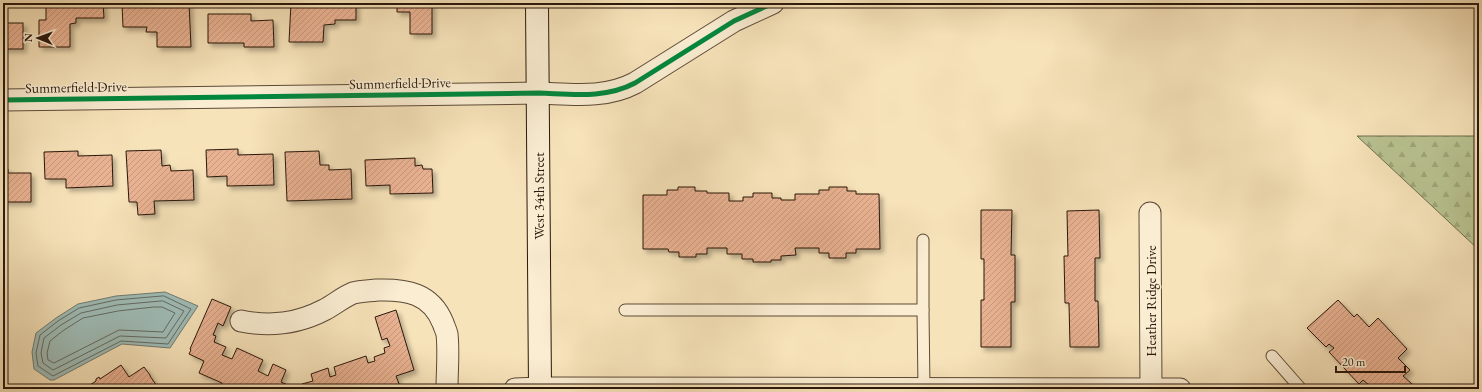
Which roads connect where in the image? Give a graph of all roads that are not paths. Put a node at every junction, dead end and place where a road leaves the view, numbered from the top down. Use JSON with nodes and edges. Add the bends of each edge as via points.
{"nodes":[{"id":1,"x":537,"y":3,"type":"edge"},
{"id":2,"x":769,"y":4,"type":"edge"},
{"id":3,"x":539,"y":94,"type":"junction"},
{"id":4,"x":3,"y":100,"type":"edge"},
{"id":5,"x":1150,"y":213,"type":"dead end"},
{"id":6,"x":923,"y":240,"type":"dead end"},
{"id":7,"x":626,"y":310,"type":"dead end"},
{"id":8,"x":923,"y":310,"type":"junction"},
{"id":9,"x":242,"y":321,"type":"dead end"},
{"id":10,"x":1272,"y":356,"type":"dead end"},
{"id":11,"x":540,"y":388,"type":"edge"},
{"id":12,"x":447,"y":389,"type":"edge"},
{"id":13,"x":515,"y":389,"type":"edge"},
{"id":14,"x":878,"y":389,"type":"edge"},
{"id":15,"x":924,"y":389,"type":"edge"},
{"id":16,"x":1151,"y":389,"type":"edge"},
{"id":17,"x":1180,"y":389,"type":"edge"},
{"id":18,"x":1301,"y":389,"type":"edge"}],
"edges":[{"from":1,"to":3,"type":"street","name":"West 34th Street"},
{"from":2,"to":3,"type":"street","name":"Summerfield Drive","via":[[734,21],[635,83],[619,90],[597,94]]},
{"from":3,"to":4,"type":"street","name":"Summerfield Drive"},
{"from":3,"to":11,"type":"street","name":"West 34th Street"},
{"from":5,"to":16,"type":"street","name":"Heather Ridge Drive"},
{"from":6,"to":8,"type":"lane"},
{"from":7,"to":8,"type":"lane"},
{"from":8,"to":15,"type":"lane"},
{"from":9,"to":12,"type":"street","via":[[267,325],[284,324],[326,310],[343,298],[359,292],[393,290],[413,293],[437,310],[447,333]]},
{"from":10,"to":18,"type":"lane"},
{"from":11,"to":13,"type":"street"},
{"from":11,"to":14,"type":"street"},
{"from":14,"to":15,"type":"street"},
{"from":15,"to":16,"type":"street"},
{"from":16,"to":17,"type":"street"}]}
